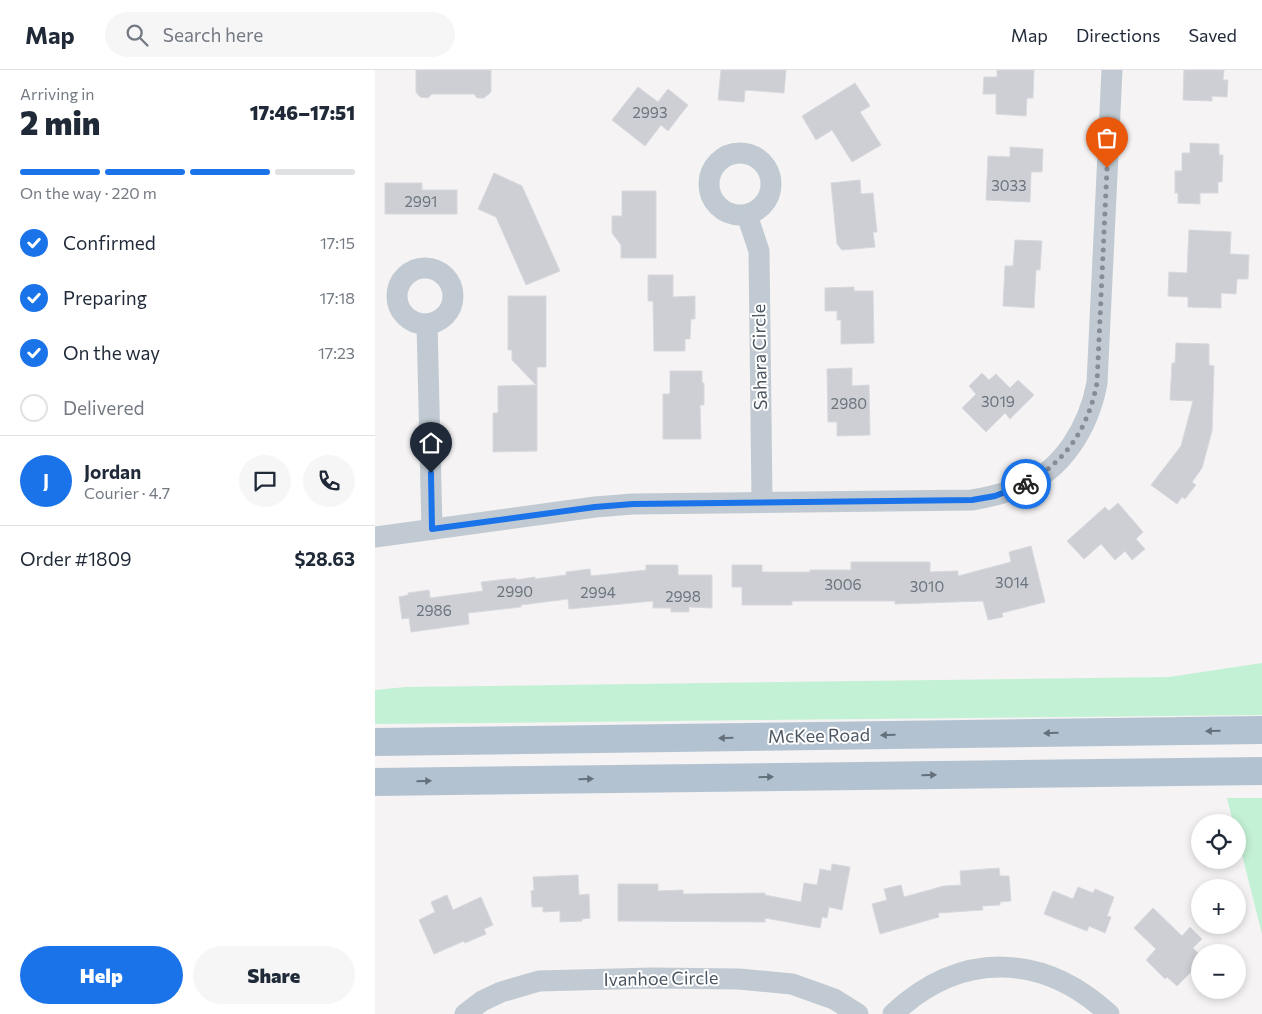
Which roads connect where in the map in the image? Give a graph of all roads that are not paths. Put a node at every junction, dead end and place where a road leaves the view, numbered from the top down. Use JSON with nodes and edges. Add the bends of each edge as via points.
{"nodes":[{"id":1,"x":1112,"y":70,"type":"edge"},
{"id":2,"x":747,"y":215,"type":"dead end"},
{"id":3,"x":427,"y":324,"type":"dead end"},
{"id":4,"x":762,"y":501,"type":"junction"},
{"id":5,"x":432,"y":529,"type":"junction"},
{"id":6,"x":375,"y":536,"type":"edge"},
{"id":7,"x":1262,"y":730,"type":"edge"},
{"id":8,"x":375,"y":742,"type":"edge"},
{"id":9,"x":1262,"y":772,"type":"edge"},
{"id":10,"x":375,"y":782,"type":"edge"},
{"id":11,"x":465,"y":1014,"type":"edge"},
{"id":12,"x":858,"y":1014,"type":"edge"},
{"id":13,"x":893,"y":1014,"type":"edge"},
{"id":14,"x":1109,"y":1014,"type":"edge"}],
"edges":[{"from":1,"to":4,"type":"street","via":[[1097,383],[1086,422],[1069,448],[1045,473],[1022,487],[972,500]]},
{"from":2,"to":4,"type":"street","name":"Sahara Circle","via":[[759,250]]},
{"from":3,"to":5,"type":"street"},
{"from":4,"to":5,"type":"street","via":[[595,507]]},
{"from":5,"to":6,"type":"street"},
{"from":7,"to":8,"type":"main road","name":"McKee Road","one_way":true},
{"from":10,"to":9,"type":"main road","one_way":true},
{"from":11,"to":12,"type":"street","name":"Ivanhoe Circle","via":[[501,992],[539,982],[739,978],[792,984],[834,999]]},
{"from":13,"to":14,"type":"street","via":[[928,986],[951,976],[977,968],[1006,967],[1057,978],[1077,988]]}]}
